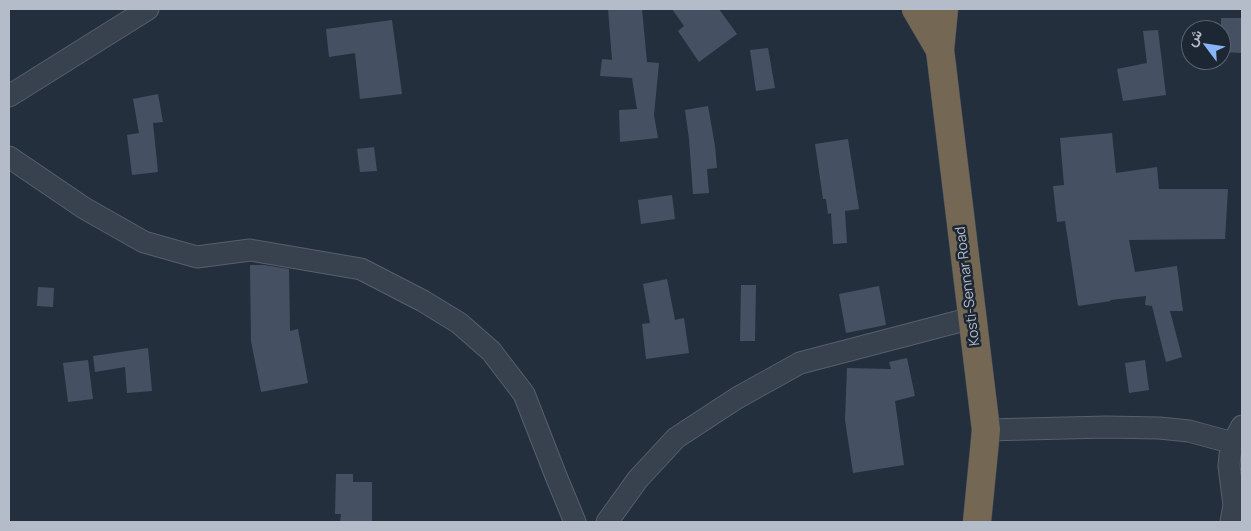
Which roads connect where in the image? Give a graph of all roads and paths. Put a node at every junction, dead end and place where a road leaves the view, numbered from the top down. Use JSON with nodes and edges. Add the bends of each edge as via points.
{"nodes":[{"id":1,"x":148,"y":9,"type":"edge"},
{"id":2,"x":916,"y":9,"type":"edge"},
{"id":3,"x":944,"y":9,"type":"edge"},
{"id":4,"x":940,"y":50,"type":"junction"},
{"id":5,"x":9,"y":96,"type":"edge"},
{"id":6,"x":9,"y":158,"type":"edge"},
{"id":7,"x":972,"y":318,"type":"junction"},
{"id":8,"x":986,"y":430,"type":"junction"},
{"id":9,"x":1238,"y":434,"type":"edge"},
{"id":10,"x":575,"y":522,"type":"edge"},
{"id":11,"x":607,"y":522,"type":"edge"},
{"id":12,"x":977,"y":522,"type":"edge"},
{"id":13,"x":1231,"y":522,"type":"edge"}],
"edges":[{"from":1,"to":5,"type":"street"},
{"from":2,"to":4,"type":"highway","name":"Kosti-Sennar Road"},
{"from":3,"to":4,"type":"highway","name":"Kosti-Sennar Road"},
{"from":4,"to":7,"type":"highway","name":"Kosti-Sennar Road"},
{"from":6,"to":10,"type":"street","via":[[84,208],[144,242],[197,256],[250,250],[361,268],[459,323],[491,350],[524,394]]},
{"from":7,"to":8,"type":"highway","name":"Kosti-Sennar Road"},
{"from":7,"to":11,"type":"street","via":[[800,363],[737,398],[676,438],[638,479]]},
{"from":8,"to":9,"type":"street","via":[[1106,427]]},
{"from":8,"to":12,"type":"highway","name":"Kosti-Sennar Road"},
{"from":9,"to":13,"type":"street","via":[[1229,466],[1234,505]]}]}
